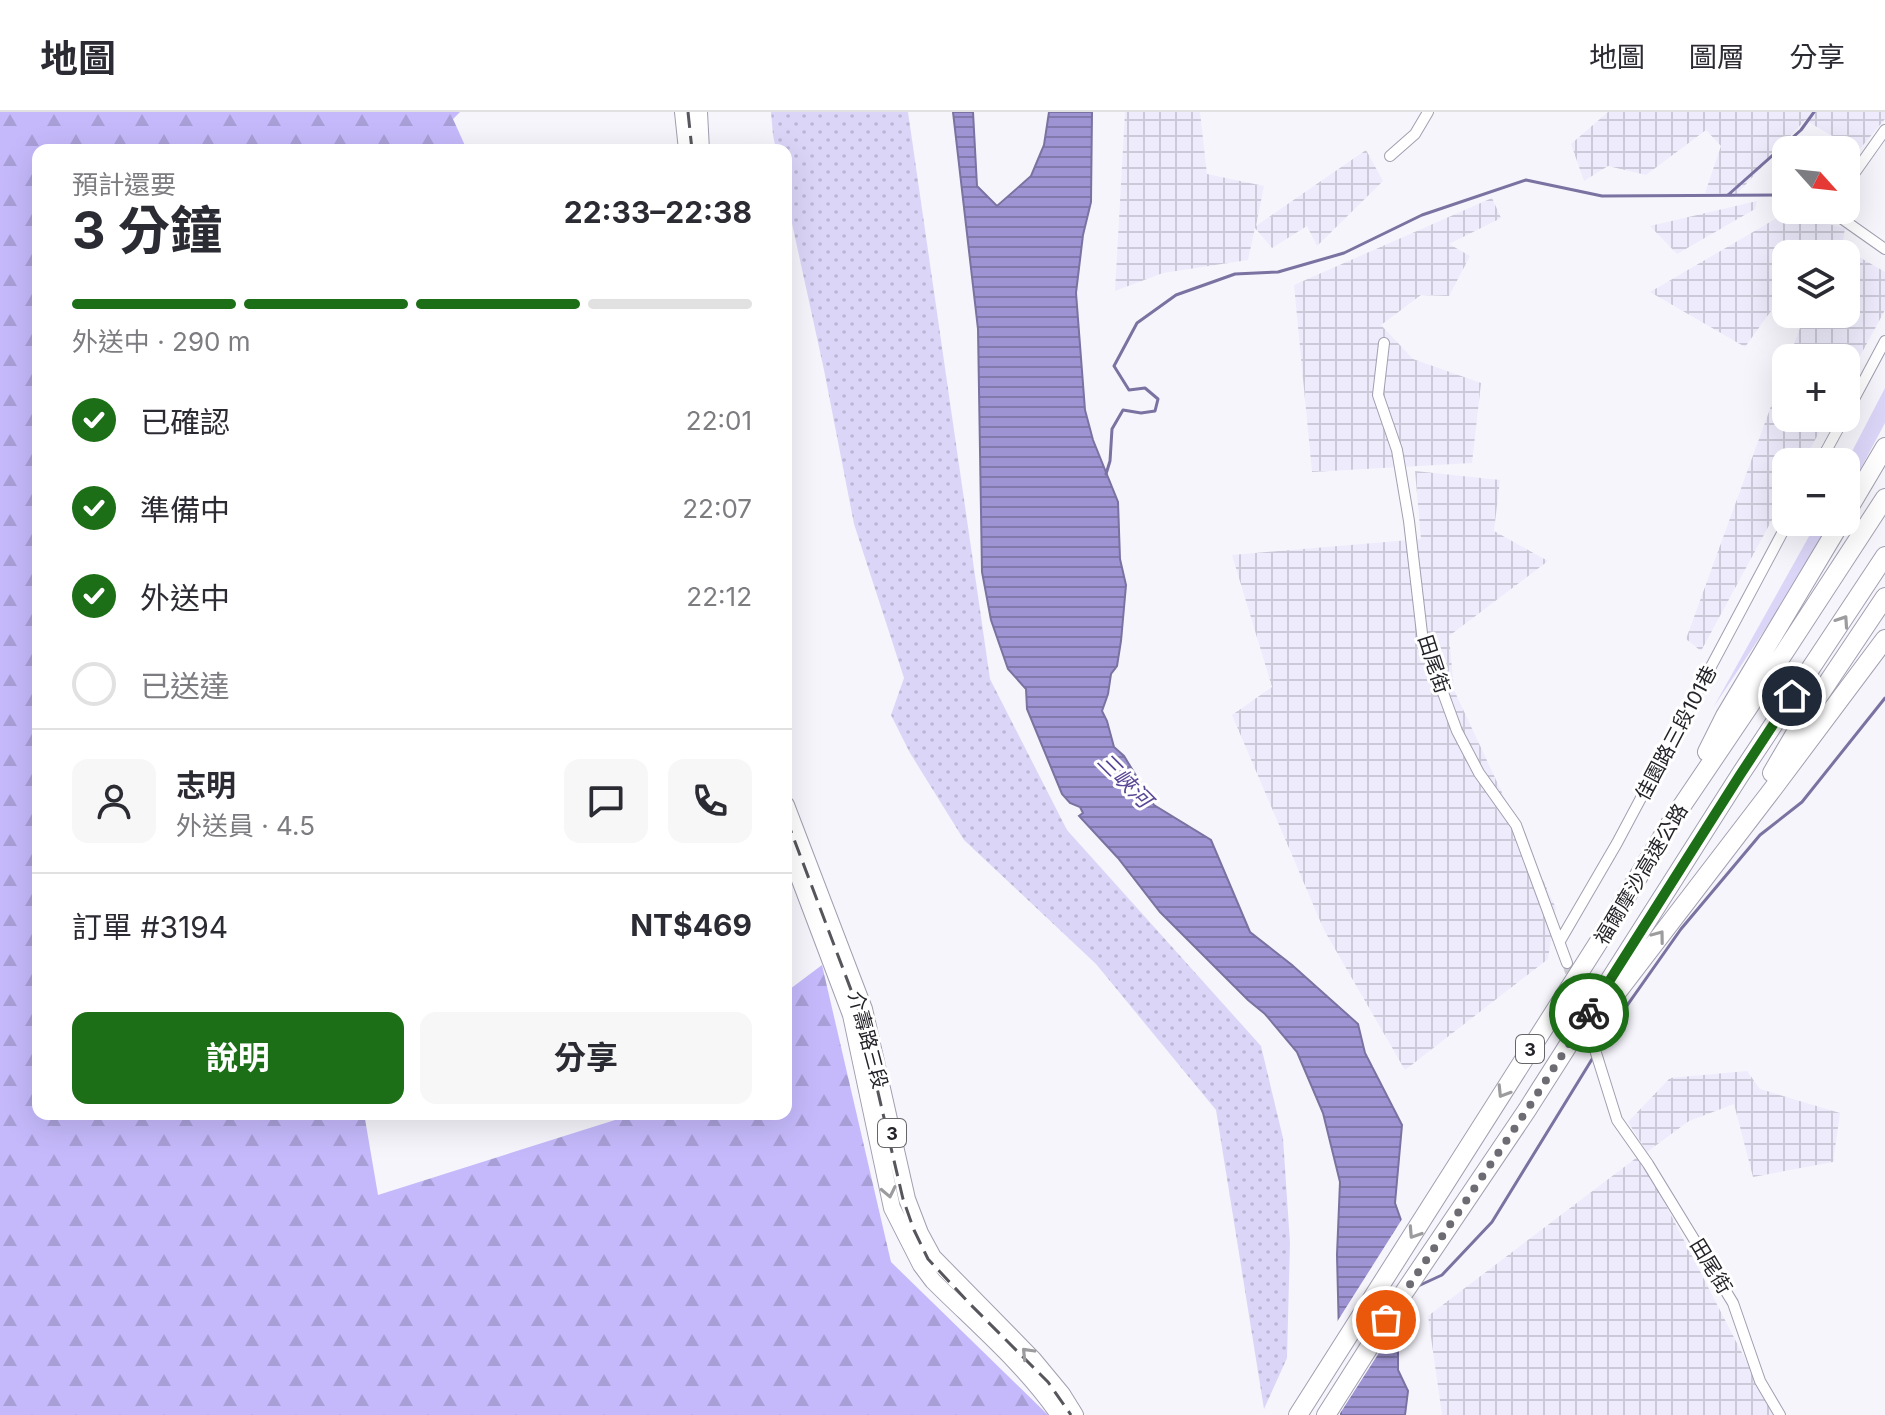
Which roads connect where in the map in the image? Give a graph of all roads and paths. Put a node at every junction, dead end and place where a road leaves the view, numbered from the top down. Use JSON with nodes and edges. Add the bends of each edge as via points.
{"nodes":[{"id":1,"x":683,"y":112,"type":"edge"},
{"id":2,"x":699,"y":112,"type":"edge"},
{"id":3,"x":1428,"y":112,"type":"edge"},
{"id":4,"x":1885,"y":130,"type":"edge"},
{"id":5,"x":686,"y":144,"type":"edge"},
{"id":6,"x":701,"y":144,"type":"edge"},
{"id":7,"x":1390,"y":156,"type":"dead end"},
{"id":8,"x":1860,"y":165,"type":"edge"},
{"id":9,"x":1850,"y":224,"type":"edge"},
{"id":10,"x":1885,"y":249,"type":"edge"},
{"id":11,"x":1885,"y":341,"type":"edge"},
{"id":12,"x":1384,"y":343,"type":"dead end"},
{"id":13,"x":1860,"y":388,"type":"edge"},
{"id":14,"x":1885,"y":447,"type":"edge"},
{"id":15,"x":1860,"y":489,"type":"edge"},
{"id":16,"x":1885,"y":498,"type":"edge"},
{"id":17,"x":1781,"y":536,"type":"edge"},
{"id":18,"x":1833,"y":536,"type":"edge"},
{"id":19,"x":1885,"y":556,"type":"edge"},
{"id":20,"x":1885,"y":597,"type":"edge"},
{"id":21,"x":1885,"y":639,"type":"edge"},
{"id":22,"x":1673,"y":819,"type":"junction"},
{"id":23,"x":792,"y":821,"type":"edge"},
{"id":24,"x":792,"y":859,"type":"edge"},
{"id":25,"x":1715,"y":863,"type":"junction"},
{"id":26,"x":1560,"y":941,"type":"junction"},
{"id":27,"x":1567,"y":963,"type":"tunnel mouth"},
{"id":28,"x":1591,"y":1037,"type":"tunnel mouth"},
{"id":29,"x":1527,"y":1110,"type":"junction"},
{"id":30,"x":1059,"y":1415,"type":"edge"},
{"id":31,"x":1075,"y":1415,"type":"edge"},
{"id":32,"x":1298,"y":1415,"type":"edge"},
{"id":33,"x":1326,"y":1415,"type":"edge"},
{"id":34,"x":1780,"y":1415,"type":"edge"}],
"edges":[{"from":1,"to":5,"type":"main road"},
{"from":2,"to":6,"type":"main road"},
{"from":3,"to":7,"type":"street","via":[[1415,134]]},
{"from":4,"to":8,"type":"street"},
{"from":9,"to":10,"type":"street"},
{"from":11,"to":13,"type":"street"},
{"from":12,"to":26,"type":"street","name":"田尾街","via":[[1378,395],[1397,450],[1423,642],[1457,731],[1516,825]]},
{"from":14,"to":15,"type":"highway"},
{"from":16,"to":22,"type":"highway","name":"福爾摩沙高速公路","number":"3"},
{"from":17,"to":26,"type":"street","name":"佳園路三段101巷"},
{"from":18,"to":22,"type":"highway","via":[[1725,716]]},
{"from":29,"to":19,"type":"highway","name":"福爾摩沙高速公路","number":"3","one_way":true},
{"from":20,"to":25,"type":"highway"},
{"from":21,"to":25,"type":"highway"},
{"from":22,"to":32,"type":"highway","name":"福爾摩沙高速公路","number":"3","one_way":true},
{"from":31,"to":23,"type":"main road","name":"介壽路三段","number":"3","one_way":true,"via":[[1033,1359],[933,1257],[920,1233],[907,1199],[864,1009]]},
{"from":24,"to":30,"type":"main road","name":"介壽路三段","number":"3","one_way":true,"via":[[851,1015],[892,1208],[912,1250],[933,1281],[1028,1375]]},
{"from":29,"to":25,"type":"highway","one_way":true},
{"from":26,"to":27,"type":"street","name":"田尾街"},
{"from":28,"to":34,"type":"street","name":"田尾街","via":[[1617,1120],[1733,1303],[1760,1381]]},
{"from":29,"to":33,"type":"highway","name":"福爾摩沙高速公路","number":"3"}]}
